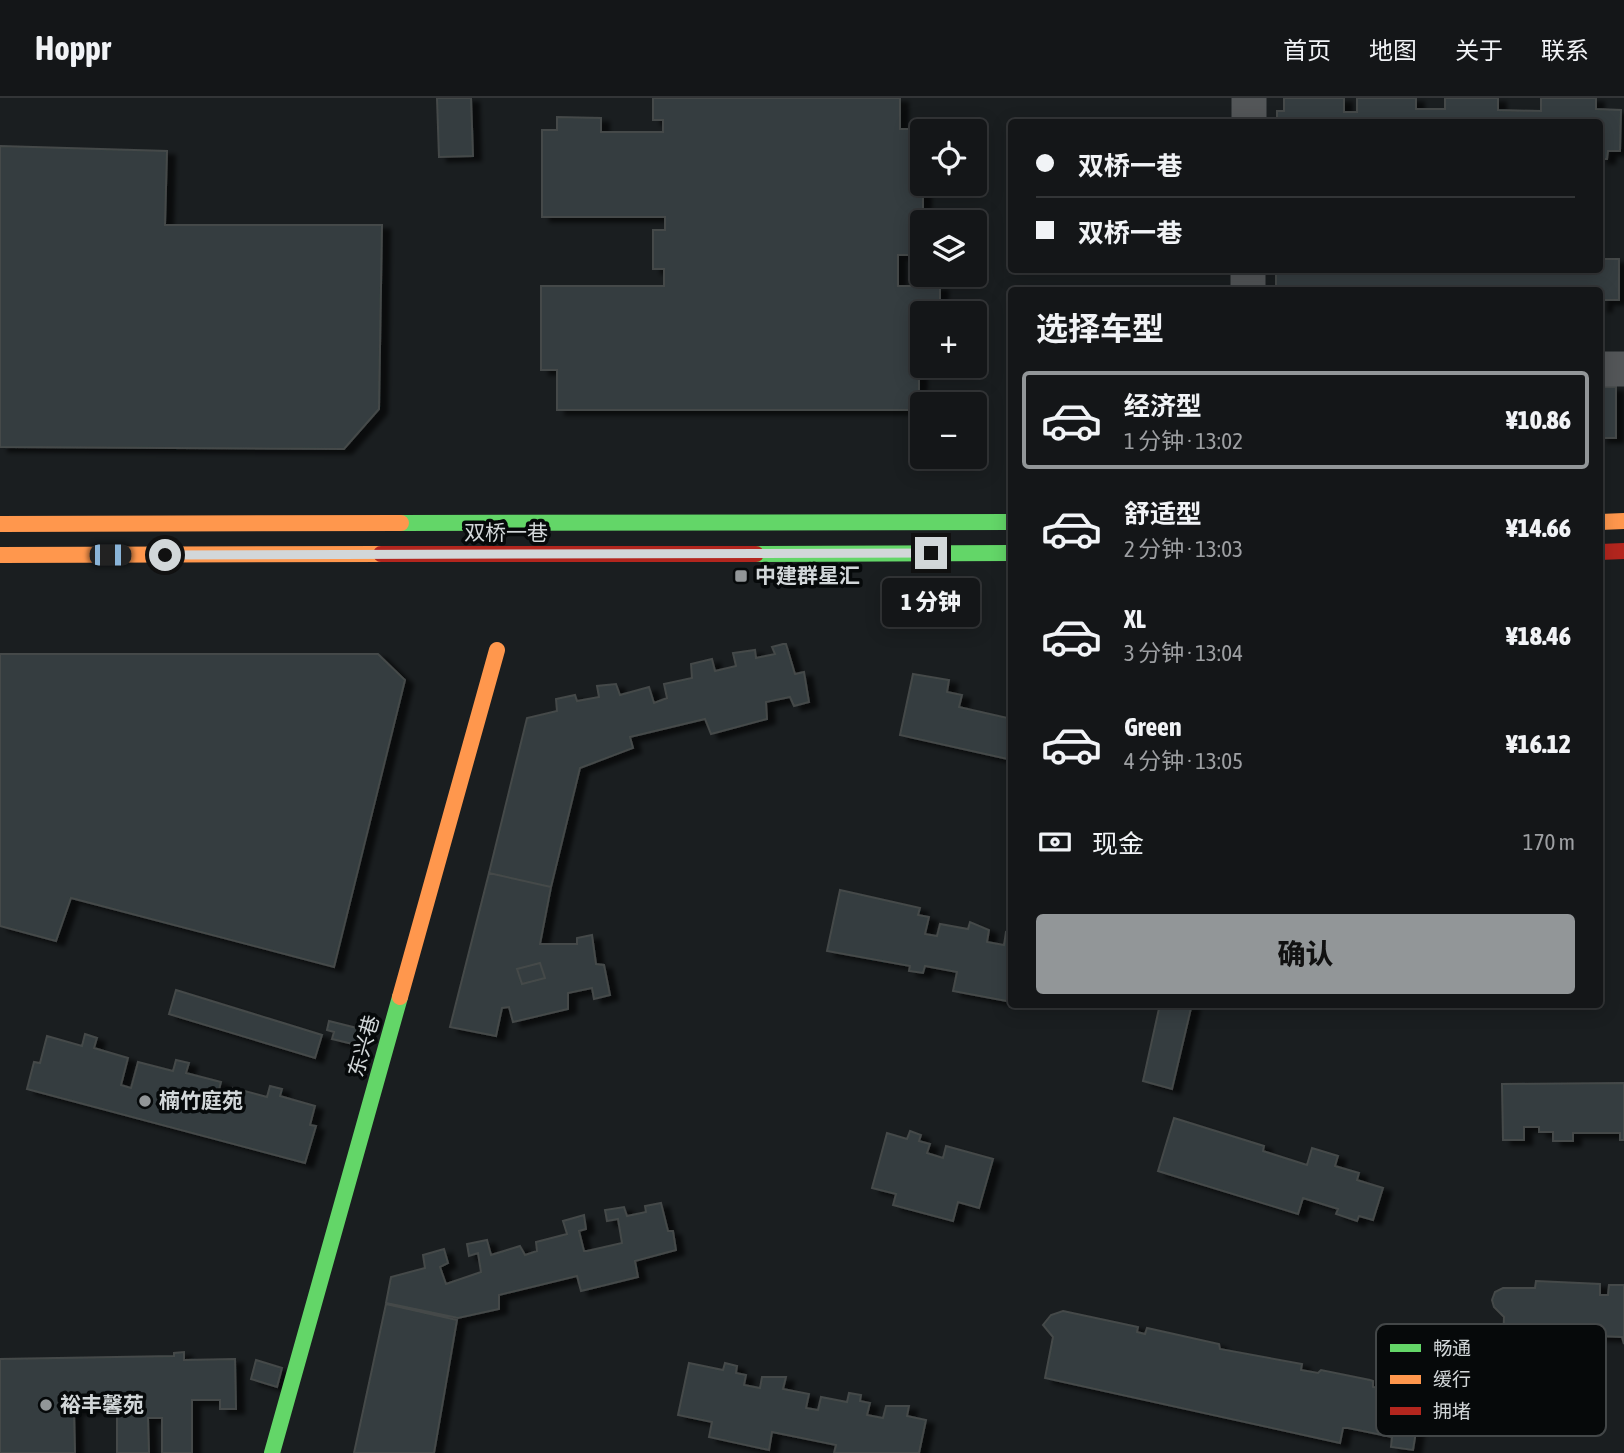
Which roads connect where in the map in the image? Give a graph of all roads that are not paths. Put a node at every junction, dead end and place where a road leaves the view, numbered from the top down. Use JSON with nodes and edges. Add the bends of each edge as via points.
{"nodes":[{"id":1,"x":1249,"y":98,"type":"edge"},
{"id":2,"x":1249,"y":119,"type":"edge"},
{"id":3,"x":1603,"y":369,"type":"edge"},
{"id":4,"x":1624,"y":369,"type":"edge"},
{"id":5,"x":1008,"y":522,"type":"edge"},
{"id":6,"x":1603,"y":522,"type":"edge"},
{"id":7,"x":1624,"y":522,"type":"edge"},
{"id":8,"x":0,"y":524,"type":"edge"},
{"id":9,"x":1603,"y":551,"type":"edge"},
{"id":10,"x":1624,"y":551,"type":"edge"},
{"id":11,"x":1008,"y":553,"type":"edge"},
{"id":12,"x":0,"y":555,"type":"edge"},
{"id":13,"x":497,"y":650,"type":"dead end"},
{"id":14,"x":272,"y":1453,"type":"edge"}],
"edges":[{"from":1,"to":2,"type":"street"},
{"from":3,"to":4,"type":"street"},
{"from":5,"to":8,"type":"street","name":"双桥一巷"},
{"from":6,"to":7,"type":"street"},
{"from":9,"to":10,"type":"street"},
{"from":11,"to":12,"type":"street","name":"双桥一巷"},
{"from":13,"to":14,"type":"street","name":"东兴巷"}]}
